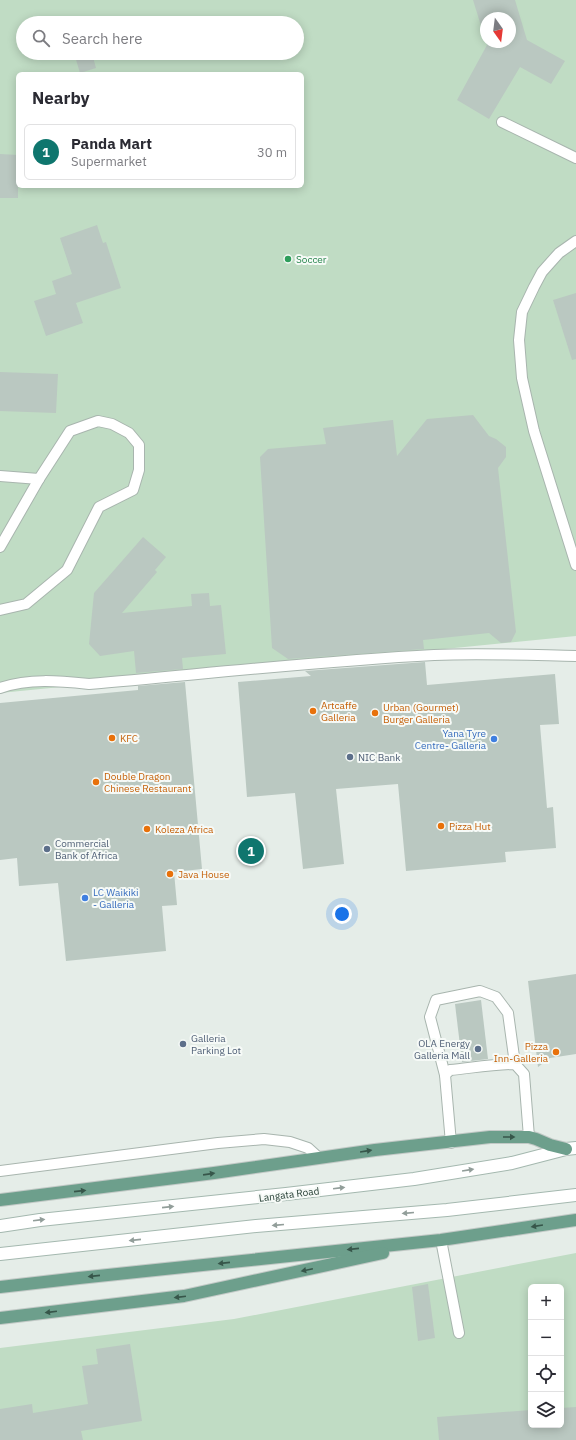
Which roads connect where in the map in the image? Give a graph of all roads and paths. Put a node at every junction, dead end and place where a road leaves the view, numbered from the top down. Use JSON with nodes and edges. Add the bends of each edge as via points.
{"nodes":[{"id":1,"x":502,"y":122,"type":"dead end"},
{"id":2,"x":576,"y":158,"type":"edge"},
{"id":3,"x":576,"y":241,"type":"edge"},
{"id":4,"x":0,"y":476,"type":"edge"},
{"id":5,"x":39,"y":479,"type":"junction"},
{"id":6,"x":0,"y":547,"type":"edge"},
{"id":7,"x":576,"y":564,"type":"edge"},
{"id":8,"x":0,"y":610,"type":"edge"},
{"id":9,"x":576,"y":656,"type":"edge"},
{"id":10,"x":0,"y":688,"type":"edge"},
{"id":11,"x":515,"y":1064,"type":"junction"},
{"id":12,"x":445,"y":1075,"type":"junction"},
{"id":13,"x":529,"y":1138,"type":"junction"},
{"id":14,"x":450,"y":1143,"type":"junction"},
{"id":15,"x":571,"y":1149,"type":"edge"},
{"id":16,"x":318,"y":1158,"type":"junction"},
{"id":17,"x":0,"y":1170,"type":"edge"},
{"id":18,"x":576,"y":1195,"type":"edge"},
{"id":19,"x":0,"y":1200,"type":"edge"},
{"id":20,"x":576,"y":1220,"type":"edge"},
{"id":21,"x":0,"y":1226,"type":"edge"},
{"id":22,"x":441,"y":1240,"type":"junction"},
{"id":23,"x":0,"y":1254,"type":"edge"},
{"id":24,"x":0,"y":1287,"type":"edge"},
{"id":25,"x":0,"y":1318,"type":"edge"},
{"id":26,"x":459,"y":1333,"type":"dead end"}],
"edges":[{"from":1,"to":2,"type":"lane"},
{"from":3,"to":7,"type":"lane","via":[[558,254],[542,272],[522,312],[519,340],[522,378],[534,431]]},
{"from":4,"to":5,"type":"lane"},
{"from":5,"to":6,"type":"lane"},
{"from":5,"to":8,"type":"lane","via":[[70,431],[98,421],[112,424],[129,433],[139,445],[139,470],[133,490],[99,507],[67,570],[26,604]]},
{"from":9,"to":10,"type":"lane","via":[[434,655],[89,684],[53,680],[13,684]]},
{"from":11,"to":12,"type":"lane","via":[[450,1070]]},
{"from":11,"to":12,"type":"lane","via":[[508,1013],[496,997],[480,991],[436,1000],[430,1017]]},
{"from":11,"to":13,"type":"lane","via":[[524,1074]]},
{"from":12,"to":14,"type":"lane"},
{"from":14,"to":13,"type":"main road","one_way":true,"via":[[490,1137]]},
{"from":13,"to":15,"type":"main road"},
{"from":16,"to":14,"type":"main road","one_way":true},
{"from":21,"to":15,"type":"main road","name":"Langata Road","one_way":true,"via":[[414,1179],[512,1163]]},
{"from":16,"to":17,"type":"lane","via":[[308,1148],[290,1142],[264,1139]]},
{"from":19,"to":16,"type":"main road","one_way":true},
{"from":18,"to":23,"type":"main road","one_way":true},
{"from":20,"to":22,"type":"main road","one_way":true},
{"from":22,"to":24,"type":"main road","one_way":true},
{"from":22,"to":25,"type":"main road","one_way":true,"via":[[184,1296]]},
{"from":22,"to":26,"type":"lane"}]}
